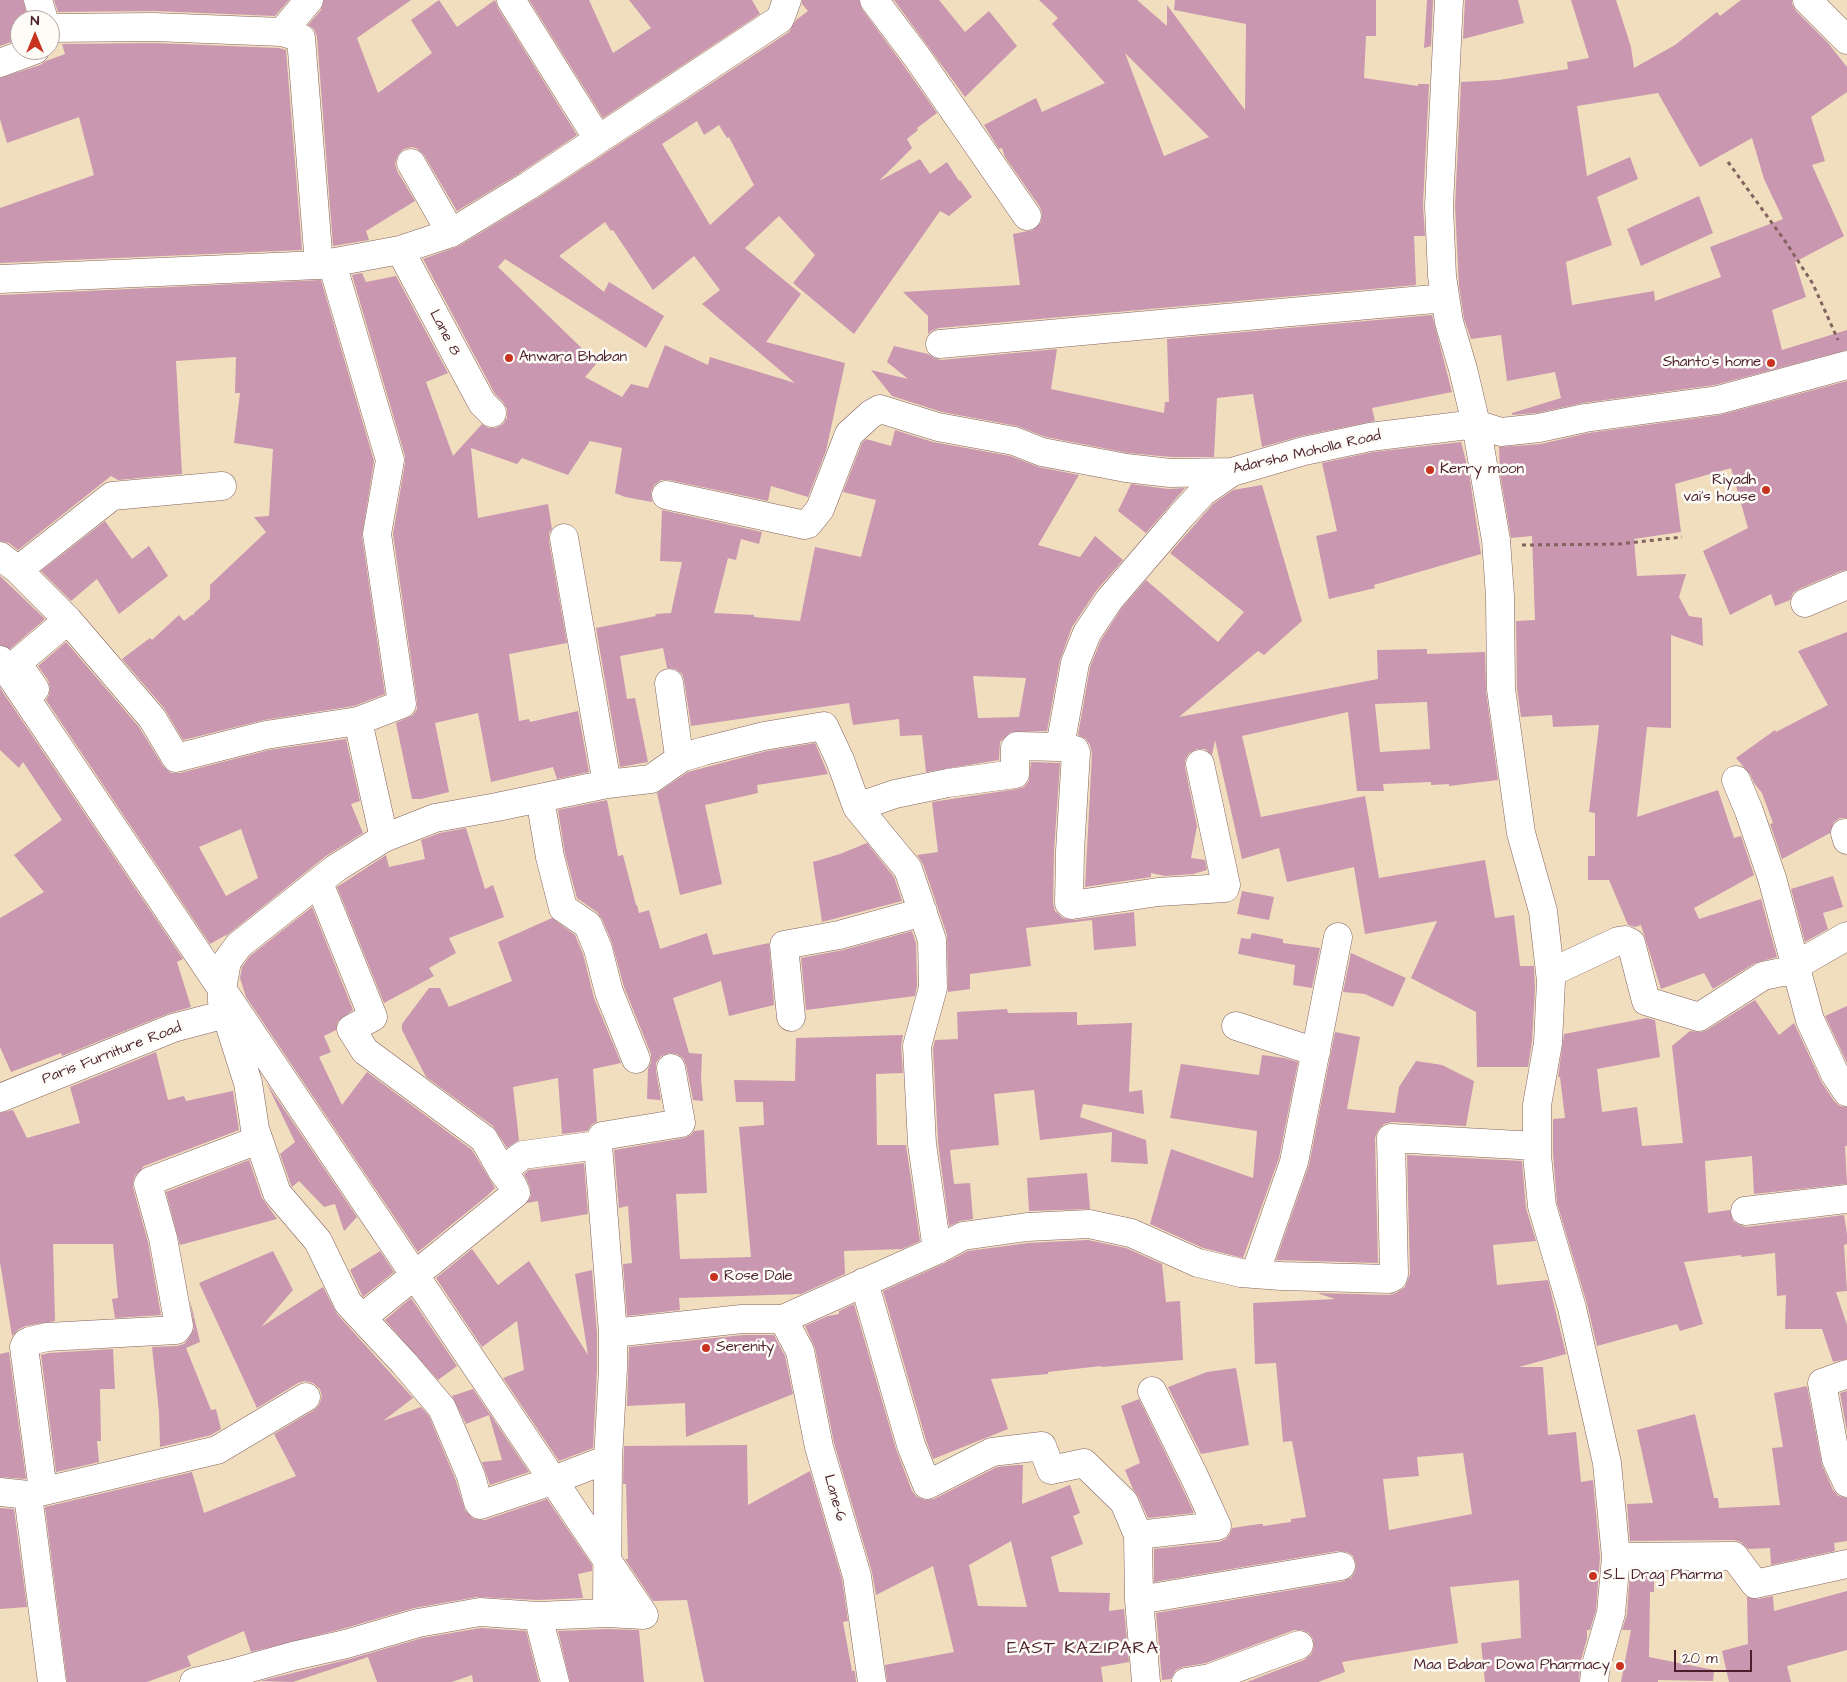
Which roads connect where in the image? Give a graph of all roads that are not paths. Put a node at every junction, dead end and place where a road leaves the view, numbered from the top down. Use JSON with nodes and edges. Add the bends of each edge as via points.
{"nodes":[{"id":1,"x":309,"y":0,"type":"edge"},
{"id":2,"x":511,"y":0,"type":"edge"},
{"id":3,"x":787,"y":0,"type":"edge"},
{"id":4,"x":874,"y":0,"type":"edge"},
{"id":5,"x":1449,"y":0,"type":"edge"},
{"id":6,"x":1807,"y":0,"type":"edge"},
{"id":7,"x":60,"y":28,"type":"edge"},
{"id":8,"x":282,"y":32,"type":"junction"},
{"id":9,"x":1847,"y":40,"type":"edge"},
{"id":10,"x":598,"y":139,"type":"junction"},
{"id":11,"x":411,"y":163,"type":"dead end"},
{"id":12,"x":1027,"y":216,"type":"dead end"},
{"id":13,"x":451,"y":233,"type":"junction"},
{"id":14,"x":400,"y":250,"type":"junction"},
{"id":15,"x":325,"y":264,"type":"junction"},
{"id":16,"x":0,"y":279,"type":"edge"},
{"id":17,"x":1445,"y":298,"type":"junction"},
{"id":18,"x":940,"y":344,"type":"dead end"},
{"id":19,"x":1843,"y":354,"type":"edge"},
{"id":20,"x":492,"y":413,"type":"dead end"},
{"id":21,"x":1476,"y":424,"type":"junction"},
{"id":22,"x":1232,"y":472,"type":"junction"},
{"id":23,"x":222,"y":486,"type":"dead end"},
{"id":24,"x":666,"y":495,"type":"dead end"},
{"id":25,"x":564,"y":538,"type":"dead end"},
{"id":26,"x":9,"y":563,"type":"edge"},
{"id":27,"x":1847,"y":585,"type":"edge"},
{"id":28,"x":1805,"y":603,"type":"dead end"},
{"id":29,"x":68,"y":620,"type":"junction"},
{"id":30,"x":0,"y":660,"type":"edge"},
{"id":31,"x":670,"y":683,"type":"dead end"},
{"id":32,"x":358,"y":721,"type":"junction"},
{"id":33,"x":1060,"y":747,"type":"junction"},
{"id":34,"x":681,"y":758,"type":"junction"},
{"id":35,"x":1200,"y":764,"type":"dead end"},
{"id":36,"x":1736,"y":780,"type":"dead end"},
{"id":37,"x":607,"y":784,"type":"junction"},
{"id":38,"x":540,"y":798,"type":"junction"},
{"id":39,"x":857,"y":807,"type":"junction"},
{"id":40,"x":384,"y":838,"type":"junction"},
{"id":41,"x":138,"y":844,"type":"dead end"},
{"id":42,"x":318,"y":883,"type":"junction"},
{"id":43,"x":923,"y":912,"type":"junction"},
{"id":44,"x":1847,"y":936,"type":"edge"},
{"id":45,"x":1338,"y":937,"type":"dead end"},
{"id":46,"x":1796,"y":968,"type":"junction"},
{"id":47,"x":1550,"y":973,"type":"junction"},
{"id":48,"x":226,"y":1014,"type":"junction"},
{"id":49,"x":791,"y":1017,"type":"dead end"},
{"id":50,"x":1236,"y":1026,"type":"dead end"},
{"id":51,"x":1316,"y":1052,"type":"junction"},
{"id":52,"x":636,"y":1059,"type":"dead end"},
{"id":53,"x":671,"y":1068,"type":"dead end"},
{"id":54,"x":1847,"y":1092,"type":"edge"},
{"id":55,"x":0,"y":1098,"type":"edge"},
{"id":56,"x":258,"y":1140,"type":"junction"},
{"id":57,"x":598,"y":1145,"type":"junction"},
{"id":58,"x":1537,"y":1146,"type":"junction"},
{"id":59,"x":502,"y":1171,"type":"junction"},
{"id":60,"x":1847,"y":1199,"type":"edge"},
{"id":61,"x":1745,"y":1211,"type":"dead end"},
{"id":62,"x":937,"y":1250,"type":"junction"},
{"id":63,"x":1255,"y":1274,"type":"junction"},
{"id":64,"x":864,"y":1282,"type":"junction"},
{"id":65,"x":362,"y":1318,"type":"junction"},
{"id":66,"x":783,"y":1319,"type":"junction"},
{"id":67,"x":613,"y":1333,"type":"junction"},
{"id":68,"x":1847,"y":1374,"type":"edge"},
{"id":69,"x":1152,"y":1391,"type":"dead end"},
{"id":70,"x":306,"y":1397,"type":"dead end"},
{"id":71,"x":608,"y":1458,"type":"junction"},
{"id":72,"x":1846,"y":1480,"type":"edge"},
{"id":73,"x":0,"y":1492,"type":"edge"},
{"id":74,"x":35,"y":1493,"type":"junction"},
{"id":75,"x":1138,"y":1535,"type":"junction"},
{"id":76,"x":1616,"y":1556,"type":"junction"},
{"id":77,"x":1847,"y":1564,"type":"edge"},
{"id":78,"x":1341,"y":1566,"type":"dead end"},
{"id":79,"x":1139,"y":1600,"type":"junction"},
{"id":80,"x":607,"y":1613,"type":"junction"},
{"id":81,"x":538,"y":1616,"type":"junction"},
{"id":82,"x":1299,"y":1645,"type":"dead end"},
{"id":83,"x":236,"y":1677,"type":"edge"},
{"id":84,"x":52,"y":1682,"type":"edge"},
{"id":85,"x":194,"y":1682,"type":"edge"},
{"id":86,"x":555,"y":1682,"type":"edge"},
{"id":87,"x":872,"y":1682,"type":"edge"},
{"id":88,"x":1146,"y":1682,"type":"edge"},
{"id":89,"x":1186,"y":1682,"type":"edge"},
{"id":90,"x":1594,"y":1682,"type":"edge"}],
"edges":[{"from":1,"to":8,"type":"street"},
{"from":2,"to":10,"type":"street"},
{"from":3,"to":10,"type":"street","via":[[780,19]]},
{"from":4,"to":12,"type":"street"},
{"from":5,"to":17,"type":"street","via":[[1440,206]]},
{"from":6,"to":9,"type":"street"},
{"from":7,"to":8,"type":"street","via":[[154,27]]},
{"from":8,"to":15,"type":"street","via":[[301,38]]},
{"from":10,"to":13,"type":"street"},
{"from":11,"to":13,"type":"street"},
{"from":13,"to":14,"type":"street"},
{"from":14,"to":15,"type":"street"},
{"from":14,"to":20,"type":"street","name":"Lane 8","via":[[482,403]]},
{"from":15,"to":16,"type":"street"},
{"from":15,"to":32,"type":"street","via":[[390,460],[377,534],[402,704]]},
{"from":17,"to":18,"type":"street"},
{"from":17,"to":21,"type":"street"},
{"from":19,"to":21,"type":"street","name":"Adarsha Moholla Road","via":[[1718,400],[1501,432]]},
{"from":21,"to":22,"type":"street","name":"Adarsha Moholla Road","via":[[1370,437],[1304,451]]},
{"from":21,"to":47,"type":"street","via":[[1497,546],[1501,688],[1521,833],[1543,911]]},
{"from":22,"to":24,"type":"street","name":"Adarsha Moholla Road","via":[[1126,468],[1042,452],[1014,441],[938,427],[880,409],[849,434],[820,509],[808,524]]},
{"from":22,"to":33,"type":"street","via":[[1204,492],[1181,516],[1109,600],[1087,633],[1075,663]]},
{"from":23,"to":26,"type":"street","via":[[112,496]]},
{"from":25,"to":37,"type":"street"},
{"from":26,"to":29,"type":"street"},
{"from":27,"to":28,"type":"street"},
{"from":29,"to":32,"type":"street","via":[[152,718],[176,758],[266,735]]},
{"from":29,"to":41,"type":"street","via":[[17,663],[99,777]]},
{"from":30,"to":80,"type":"street","via":[[644,1614]]},
{"from":31,"to":34,"type":"street"},
{"from":32,"to":40,"type":"street"},
{"from":33,"to":35,"type":"street","via":[[1076,753],[1069,890],[1072,906],[1158,892],[1225,888]]},
{"from":33,"to":39,"type":"street","via":[[1017,746],[1015,774],[895,794]]},
{"from":34,"to":37,"type":"street","via":[[651,779]]},
{"from":34,"to":39,"type":"street","via":[[764,736],[824,726]]},
{"from":36,"to":46,"type":"street","via":[[1772,878]]},
{"from":37,"to":38,"type":"street"},
{"from":38,"to":40,"type":"street","via":[[435,818]]},
{"from":38,"to":52,"type":"street","via":[[563,908],[588,926],[598,949],[609,992]]},
{"from":39,"to":43,"type":"street","via":[[908,869]]},
{"from":40,"to":42,"type":"street"},
{"from":42,"to":48,"type":"street","via":[[239,945],[227,961],[222,989]]},
{"from":42,"to":59,"type":"street","via":[[373,1017],[351,1029],[365,1051],[484,1138]]},
{"from":43,"to":49,"type":"street","via":[[839,935],[784,945]]},
{"from":43,"to":62,"type":"street","via":[[932,940],[933,988],[917,1046],[922,1144]]},
{"from":44,"to":46,"type":"street"},
{"from":45,"to":51,"type":"street"},
{"from":46,"to":47,"type":"street","via":[[1763,976],[1699,1017],[1646,1001],[1631,942],[1625,940]]},
{"from":46,"to":54,"type":"street","via":[[1810,1020]]},
{"from":47,"to":58,"type":"street","via":[[1548,1043],[1538,1105]]},
{"from":48,"to":55,"type":"street","name":"Paris Furniture Road","via":[[173,1028]]},
{"from":48,"to":56,"type":"street","via":[[248,1083]]},
{"from":50,"to":51,"type":"street"},
{"from":51,"to":63,"type":"street","via":[[1294,1162]]},
{"from":53,"to":57,"type":"street","via":[[681,1123],[602,1136]]},
{"from":56,"to":65,"type":"street","via":[[277,1193],[318,1241],[348,1303]]},
{"from":56,"to":74,"type":"street","via":[[148,1184],[163,1238],[179,1326],[176,1330],[47,1337],[26,1343]]},
{"from":57,"to":59,"type":"street","via":[[523,1155]]},
{"from":57,"to":67,"type":"street"},
{"from":58,"to":63,"type":"street","via":[[1391,1138],[1393,1278]]},
{"from":58,"to":76,"type":"street","via":[[1542,1206],[1572,1308],[1607,1463]]},
{"from":59,"to":65,"type":"street","via":[[516,1193]]},
{"from":60,"to":61,"type":"street"},
{"from":62,"to":63,"type":"street","via":[[963,1236],[1027,1227],[1089,1224],[1131,1233],[1198,1262]]},
{"from":62,"to":64,"type":"street"},
{"from":64,"to":66,"type":"street"},
{"from":64,"to":75,"type":"street","via":[[911,1445],[927,1484],[992,1452],[1042,1446],[1051,1470],[1084,1463],[1124,1502]]},
{"from":65,"to":71,"type":"street","via":[[442,1408],[480,1505]]},
{"from":66,"to":67,"type":"street","via":[[742,1319]]},
{"from":66,"to":87,"type":"street","name":"Lane-6","via":[[800,1351],[819,1447],[857,1576]]},
{"from":67,"to":71,"type":"street"},
{"from":68,"to":72,"type":"street","via":[[1822,1383],[1836,1458]]},
{"from":69,"to":75,"type":"street","via":[[1217,1526]]},
{"from":70,"to":74,"type":"street","via":[[217,1450]]},
{"from":71,"to":80,"type":"street"},
{"from":73,"to":74,"type":"street"},
{"from":74,"to":84,"type":"street"},
{"from":75,"to":79,"type":"street"},
{"from":76,"to":77,"type":"street","via":[[1734,1556],[1755,1584]]},
{"from":76,"to":90,"type":"street","via":[[1611,1613]]},
{"from":78,"to":79,"type":"street"},
{"from":79,"to":88,"type":"street"},
{"from":80,"to":81,"type":"street"},
{"from":81,"to":83,"type":"street","via":[[480,1612],[418,1623],[293,1656]]},
{"from":81,"to":86,"type":"street"},
{"from":82,"to":89,"type":"street","via":[[1210,1678]]},
{"from":83,"to":85,"type":"street"}]}
